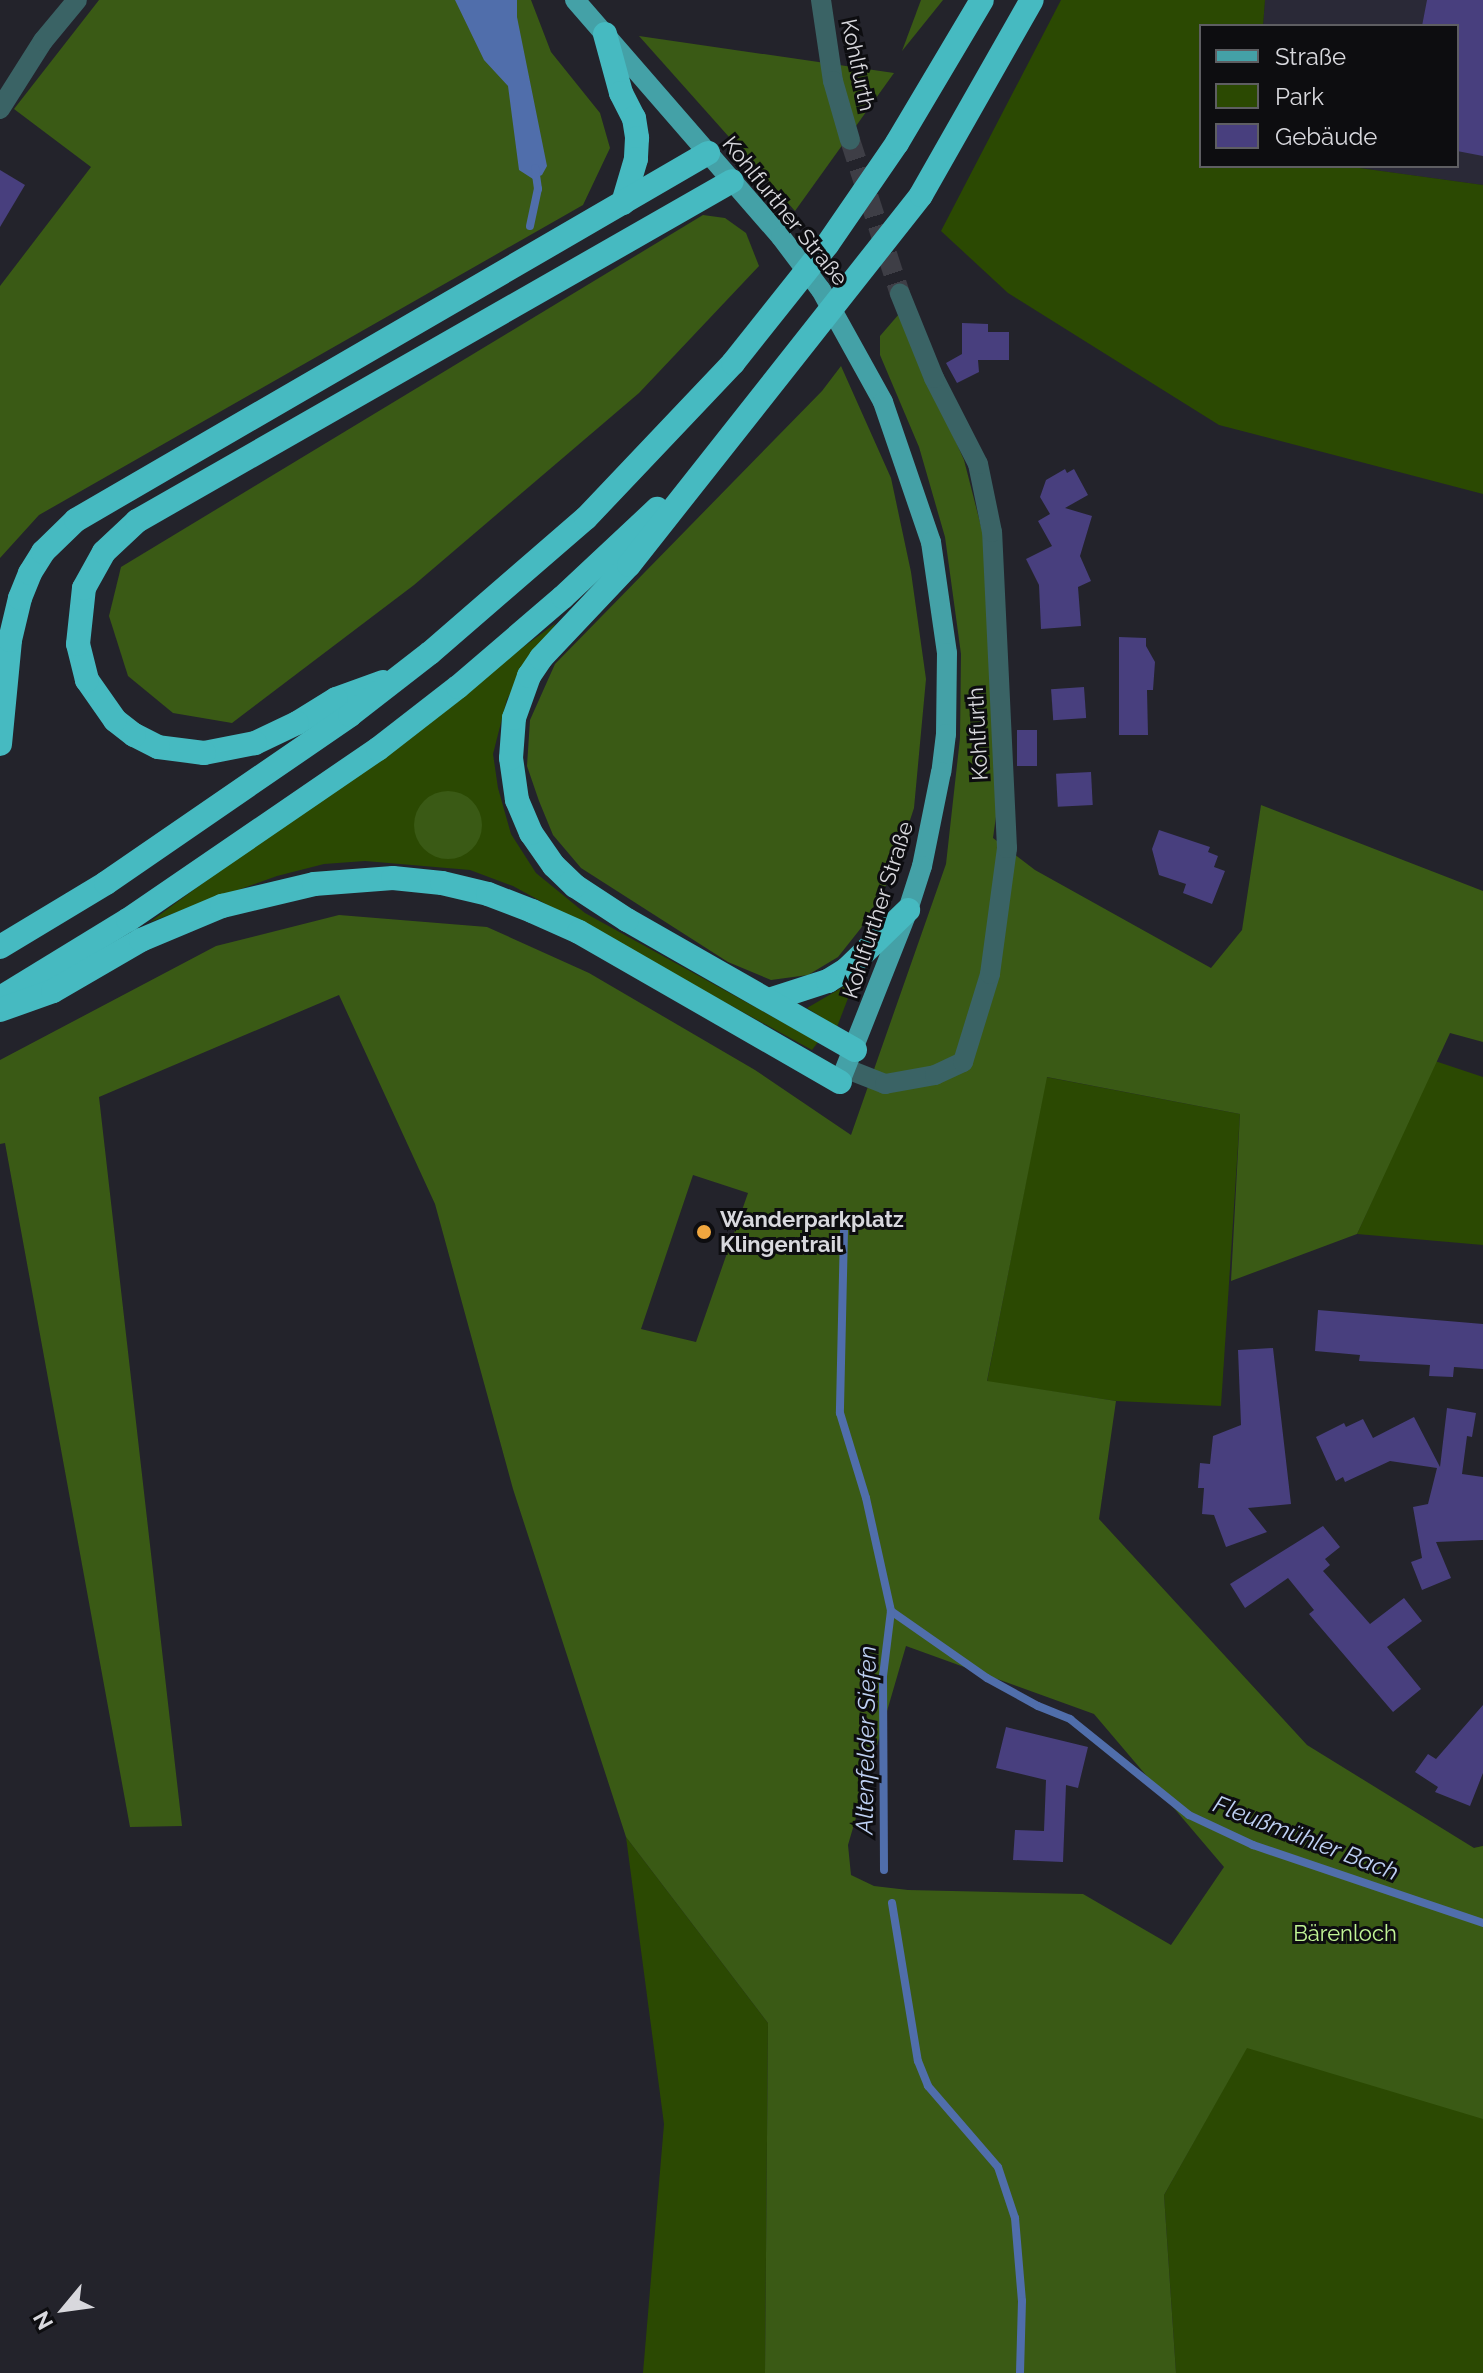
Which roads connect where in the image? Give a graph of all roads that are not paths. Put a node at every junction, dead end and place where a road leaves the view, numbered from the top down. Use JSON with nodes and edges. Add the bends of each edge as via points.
{"nodes":[{"id":1,"x":77,"y":0,"type":"edge"},
{"id":2,"x":575,"y":0,"type":"edge"},
{"id":3,"x":821,"y":0,"type":"edge"},
{"id":4,"x":982,"y":0,"type":"edge"},
{"id":5,"x":1032,"y":0,"type":"edge"},
{"id":6,"x":605,"y":34,"type":"junction"},
{"id":7,"x":0,"y":109,"type":"edge"},
{"id":8,"x":850,"y":140,"type":"tunnel mouth"},
{"id":9,"x":708,"y":153,"type":"junction"},
{"id":10,"x":732,"y":181,"type":"junction"},
{"id":11,"x":623,"y":203,"type":"junction"},
{"id":12,"x":900,"y":294,"type":"tunnel mouth"},
{"id":13,"x":725,"y":443,"type":"junction"},
{"id":14,"x":401,"y":677,"type":"junction"},
{"id":15,"x":0,"y":744,"type":"edge"},
{"id":16,"x":908,"y":910,"type":"junction"},
{"id":17,"x":0,"y":947,"type":"edge"},
{"id":18,"x":0,"y":998,"type":"edge"},
{"id":19,"x":769,"y":1000,"type":"junction"},
{"id":20,"x":0,"y":1010,"type":"edge"},
{"id":21,"x":847,"y":1067,"type":"junction"}],
"edges":[{"from":1,"to":7,"type":"street","via":[[43,41]]},
{"from":2,"to":6,"type":"main road","name":"Kohlfurther Straße"},
{"from":3,"to":8,"type":"street","name":"Kohlfurth","via":[[833,81]]},
{"from":4,"to":14,"type":"highway","via":[[897,143],[827,245],[685,416],[586,518]]},
{"from":5,"to":13,"type":"highway","via":[[921,195]]},
{"from":6,"to":9,"type":"main road","name":"Kohlfurther Straße"},
{"from":6,"to":11,"type":"highway","via":[[637,138]]},
{"from":9,"to":10,"type":"main road","name":"Kohlfurther Straße"},
{"from":9,"to":11,"type":"highway"},
{"from":10,"to":14,"type":"highway","via":[[137,521],[104,552],[84,588],[78,644],[87,680],[104,709],[124,728],[166,749],[204,753],[255,743],[336,699]]},
{"from":10,"to":16,"type":"main road","name":"Kohlfurther Straße","via":[[821,290],[864,363],[903,452],[931,542],[947,653],[946,734],[935,809]]},
{"from":11,"to":15,"type":"highway","via":[[121,491],[59,534],[30,573],[14,618]]},
{"from":12,"to":21,"type":"street","name":"Kohlfurth","via":[[934,378],[978,464],[992,532],[1007,848],[990,974],[963,1062],[935,1075],[885,1084],[857,1076]]},
{"from":13,"to":18,"type":"highway","via":[[563,597],[401,731],[153,904]]},
{"from":13,"to":19,"type":"highway","via":[[629,565],[529,676],[514,718],[511,758],[522,816],[554,866],[598,902]]},
{"from":14,"to":17,"type":"highway","via":[[278,767]]},
{"from":16,"to":19,"type":"highway","via":[[847,969],[807,991]]},
{"from":16,"to":21,"type":"main road","name":"Kohlfurther Straße"},
{"from":19,"to":21,"type":"highway"},
{"from":20,"to":21,"type":"highway","via":[[53,991],[141,940],[222,906],[314,884],[393,878],[442,883],[532,911]]}]}
